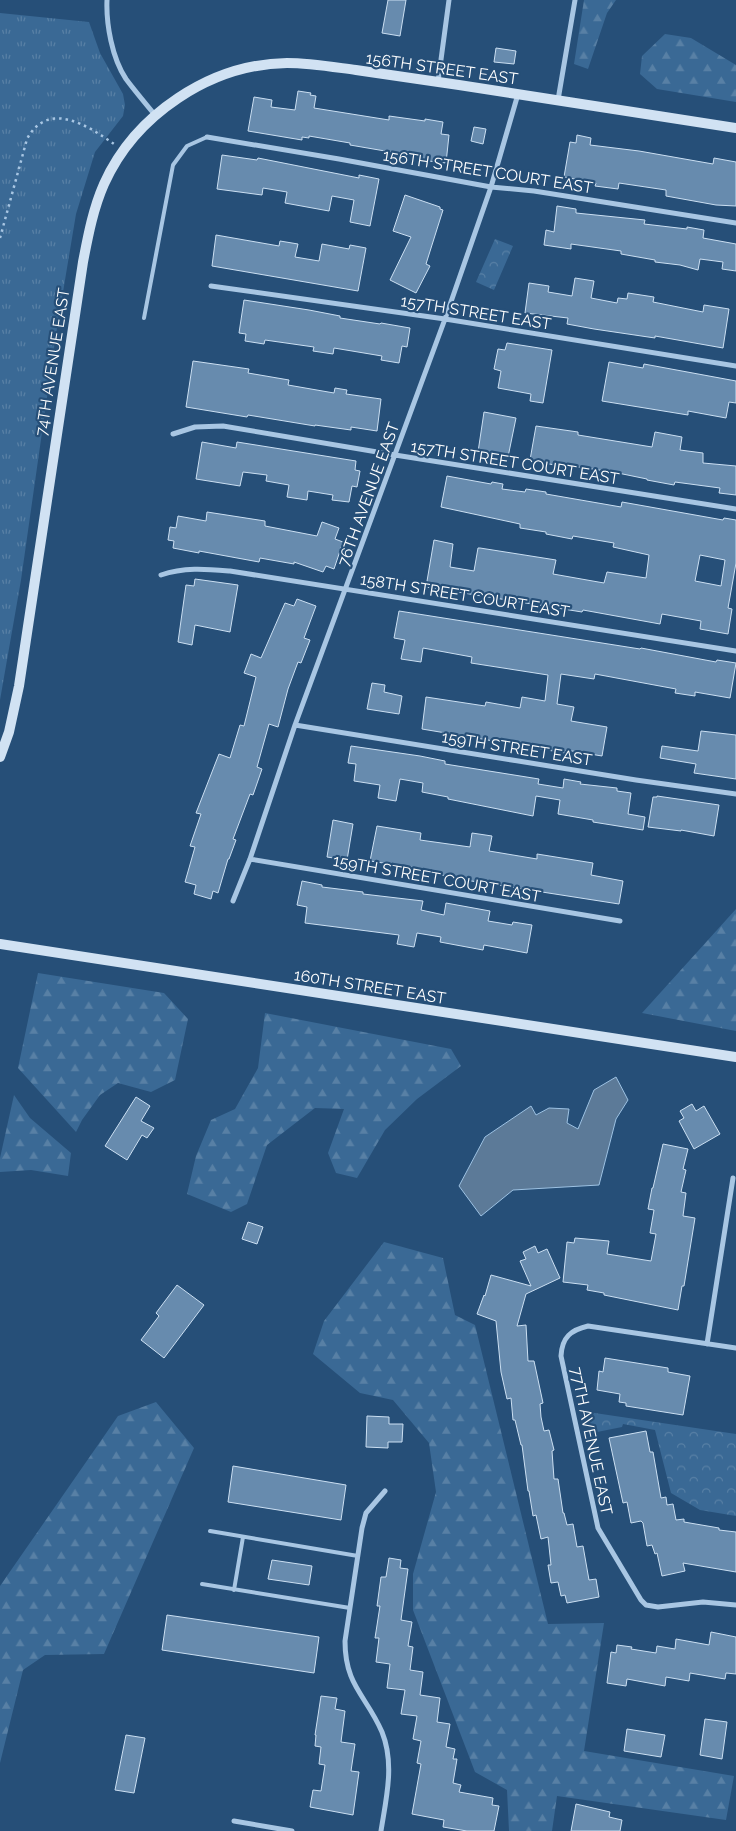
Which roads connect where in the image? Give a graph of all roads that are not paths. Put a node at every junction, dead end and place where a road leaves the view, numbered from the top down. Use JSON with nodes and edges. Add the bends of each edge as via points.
{"nodes":[{"id":1,"x":107,"y":0,"type":"edge"},
{"id":2,"x":449,"y":0,"type":"edge"},
{"id":3,"x":575,"y":0,"type":"edge"},
{"id":4,"x":438,"y":82,"type":"junction"},
{"id":5,"x":518,"y":94,"type":"junction"},
{"id":6,"x":558,"y":100,"type":"junction"},
{"id":7,"x":155,"y":116,"type":"junction"},
{"id":8,"x":736,"y":128,"type":"edge"},
{"id":9,"x":207,"y":137,"type":"joint"},
{"id":10,"x":491,"y":187,"type":"junction"},
{"id":11,"x":736,"y":223,"type":"edge"},
{"id":12,"x":211,"y":286,"type":"dead end"},
{"id":13,"x":144,"y":318,"type":"dead end"},
{"id":14,"x":445,"y":319,"type":"junction"},
{"id":15,"x":736,"y":366,"type":"edge"},
{"id":16,"x":173,"y":434,"type":"dead end"},
{"id":17,"x":396,"y":456,"type":"junction"},
{"id":18,"x":736,"y":509,"type":"edge"},
{"id":19,"x":161,"y":575,"type":"dead end"},
{"id":20,"x":346,"y":588,"type":"junction"},
{"id":21,"x":736,"y":651,"type":"edge"},
{"id":22,"x":295,"y":725,"type":"junction"},
{"id":23,"x":0,"y":757,"type":"edge"},
{"id":24,"x":736,"y":794,"type":"edge"},
{"id":25,"x":250,"y":859,"type":"junction"},
{"id":26,"x":232,"y":901,"type":"dead end"},
{"id":27,"x":620,"y":921,"type":"dead end"},
{"id":28,"x":0,"y":944,"type":"edge"},
{"id":29,"x":736,"y":1057,"type":"edge"},
{"id":30,"x":733,"y":1178,"type":"dead end"},
{"id":31,"x":707,"y":1344,"type":"junction"},
{"id":32,"x":736,"y":1348,"type":"edge"},
{"id":33,"x":385,"y":1492,"type":"dead end"},
{"id":34,"x":210,"y":1531,"type":"dead end"},
{"id":35,"x":243,"y":1537,"type":"junction"},
{"id":36,"x":358,"y":1556,"type":"junction"},
{"id":37,"x":202,"y":1584,"type":"dead end"},
{"id":38,"x":234,"y":1590,"type":"junction"},
{"id":39,"x":736,"y":1605,"type":"edge"},
{"id":40,"x":350,"y":1608,"type":"junction"},
{"id":41,"x":234,"y":1822,"type":"dead end"},
{"id":42,"x":292,"y":1831,"type":"edge"},
{"id":43,"x":381,"y":1831,"type":"edge"}],
"edges":[{"from":1,"to":7,"type":"street","via":[[111,39],[125,77]]},
{"from":2,"to":4,"type":"street"},
{"from":3,"to":6,"type":"street"},
{"from":4,"to":5,"type":"street","name":"156TH STREET EAST"},
{"from":4,"to":7,"type":"street","name":"156TH STREET EAST","via":[[309,64],[265,65],[211,80]]},
{"from":5,"to":6,"type":"street","name":"156TH STREET EAST"},
{"from":5,"to":10,"type":"street","name":"76TH AVENUE EAST"},
{"from":6,"to":8,"type":"street","name":"156TH STREET EAST"},
{"from":7,"to":23,"type":"street","name":"74TH AVENUE EAST","via":[[133,136],[124,150],[104,184],[91,221],[19,686]]},
{"from":9,"to":10,"type":"street","name":"156TH STREET COURT EAST"},
{"from":9,"to":13,"type":"lane","via":[[187,146],[174,165]]},
{"from":10,"to":11,"type":"street","name":"156TH STREET COURT EAST"},
{"from":10,"to":14,"type":"street","name":"76TH AVENUE EAST"},
{"from":12,"to":14,"type":"street","name":"157TH STREET EAST"},
{"from":14,"to":15,"type":"street","name":"157TH STREET EAST"},
{"from":14,"to":17,"type":"street","name":"76TH AVENUE EAST"},
{"from":16,"to":17,"type":"street","name":"157TH STREET COURT EAST","via":[[196,427],[222,426]]},
{"from":17,"to":18,"type":"street","name":"157TH STREET COURT EAST"},
{"from":17,"to":20,"type":"street","name":"76TH AVENUE EAST"},
{"from":19,"to":20,"type":"street","name":"158TH STREET COURT EAST","via":[[195,569],[221,570]]},
{"from":20,"to":21,"type":"street","name":"158TH STREET COURT EAST"},
{"from":20,"to":22,"type":"street","name":"76TH AVENUE EAST"},
{"from":22,"to":24,"type":"street","name":"159TH STREET EAST"},
{"from":22,"to":25,"type":"street","name":"76TH AVENUE EAST"},
{"from":25,"to":26,"type":"street","name":"76TH AVENUE EAST"},
{"from":25,"to":27,"type":"street","name":"159TH STREET COURT EAST"},
{"from":28,"to":29,"type":"street","name":"160TH STREET EAST"},
{"from":30,"to":31,"type":"street"},
{"from":31,"to":32,"type":"street"},
{"from":31,"to":39,"type":"street","name":"77TH AVENUE EAST","via":[[588,1326],[565,1338],[561,1356],[598,1528],[636,1593],[646,1604],[658,1607],[703,1602]]},
{"from":33,"to":36,"type":"street","via":[[366,1513]]},
{"from":34,"to":35,"type":"lane"},
{"from":35,"to":36,"type":"lane"},
{"from":35,"to":38,"type":"lane"},
{"from":36,"to":40,"type":"street"},
{"from":37,"to":38,"type":"lane"},
{"from":38,"to":40,"type":"lane"},
{"from":40,"to":43,"type":"street","via":[[345,1641],[348,1672],[382,1733],[387,1749],[388,1784]]},
{"from":41,"to":42,"type":"street"}]}
